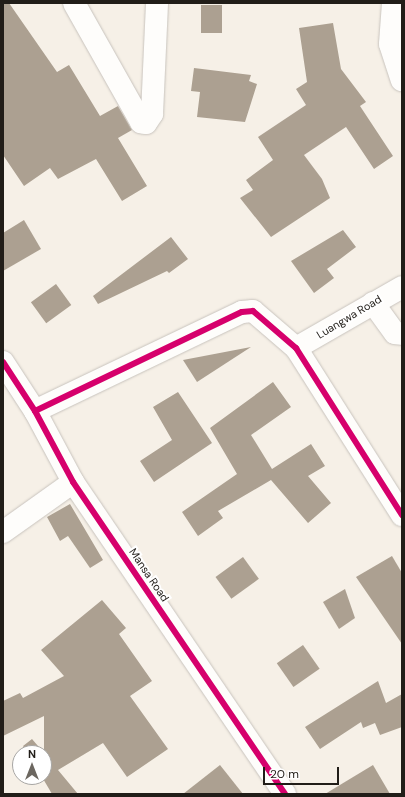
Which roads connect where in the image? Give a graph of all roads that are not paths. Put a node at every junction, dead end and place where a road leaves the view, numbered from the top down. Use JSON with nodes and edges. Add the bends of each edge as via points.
{"nodes":[{"id":1,"x":74,"y":3,"type":"edge"},
{"id":2,"x":157,"y":3,"type":"edge"},
{"id":3,"x":393,"y":3,"type":"edge"},
{"id":4,"x":396,"y":25,"type":"edge"},
{"id":5,"x":402,"y":80,"type":"edge"},
{"id":6,"x":402,"y":287,"type":"edge"},
{"id":7,"x":373,"y":303,"type":"junction"},
{"id":8,"x":402,"y":334,"type":"edge"},
{"id":9,"x":296,"y":348,"type":"junction"},
{"id":10,"x":3,"y":362,"type":"edge"},
{"id":11,"x":35,"y":411,"type":"junction"},
{"id":12,"x":73,"y":482,"type":"junction"},
{"id":13,"x":402,"y":514,"type":"edge"},
{"id":14,"x":3,"y":532,"type":"edge"},
{"id":15,"x":285,"y":794,"type":"edge"}],
"edges":[{"from":1,"to":2,"type":"street","via":[[141,122],[146,123],[152,114]]},
{"from":3,"to":4,"type":"street"},
{"from":4,"to":5,"type":"street","via":[[390,44]]},
{"from":6,"to":7,"type":"street","name":"Luangwa Road"},
{"from":7,"to":8,"type":"street","via":[[395,333]]},
{"from":7,"to":9,"type":"street","name":"Luangwa Road"},
{"from":9,"to":11,"type":"street","via":[[253,311],[242,312]]},
{"from":9,"to":13,"type":"street"},
{"from":10,"to":11,"type":"street","name":"Mansa Road"},
{"from":11,"to":12,"type":"street","name":"Mansa Road"},
{"from":12,"to":14,"type":"street"},
{"from":12,"to":15,"type":"street","name":"Mansa Road"}]}
